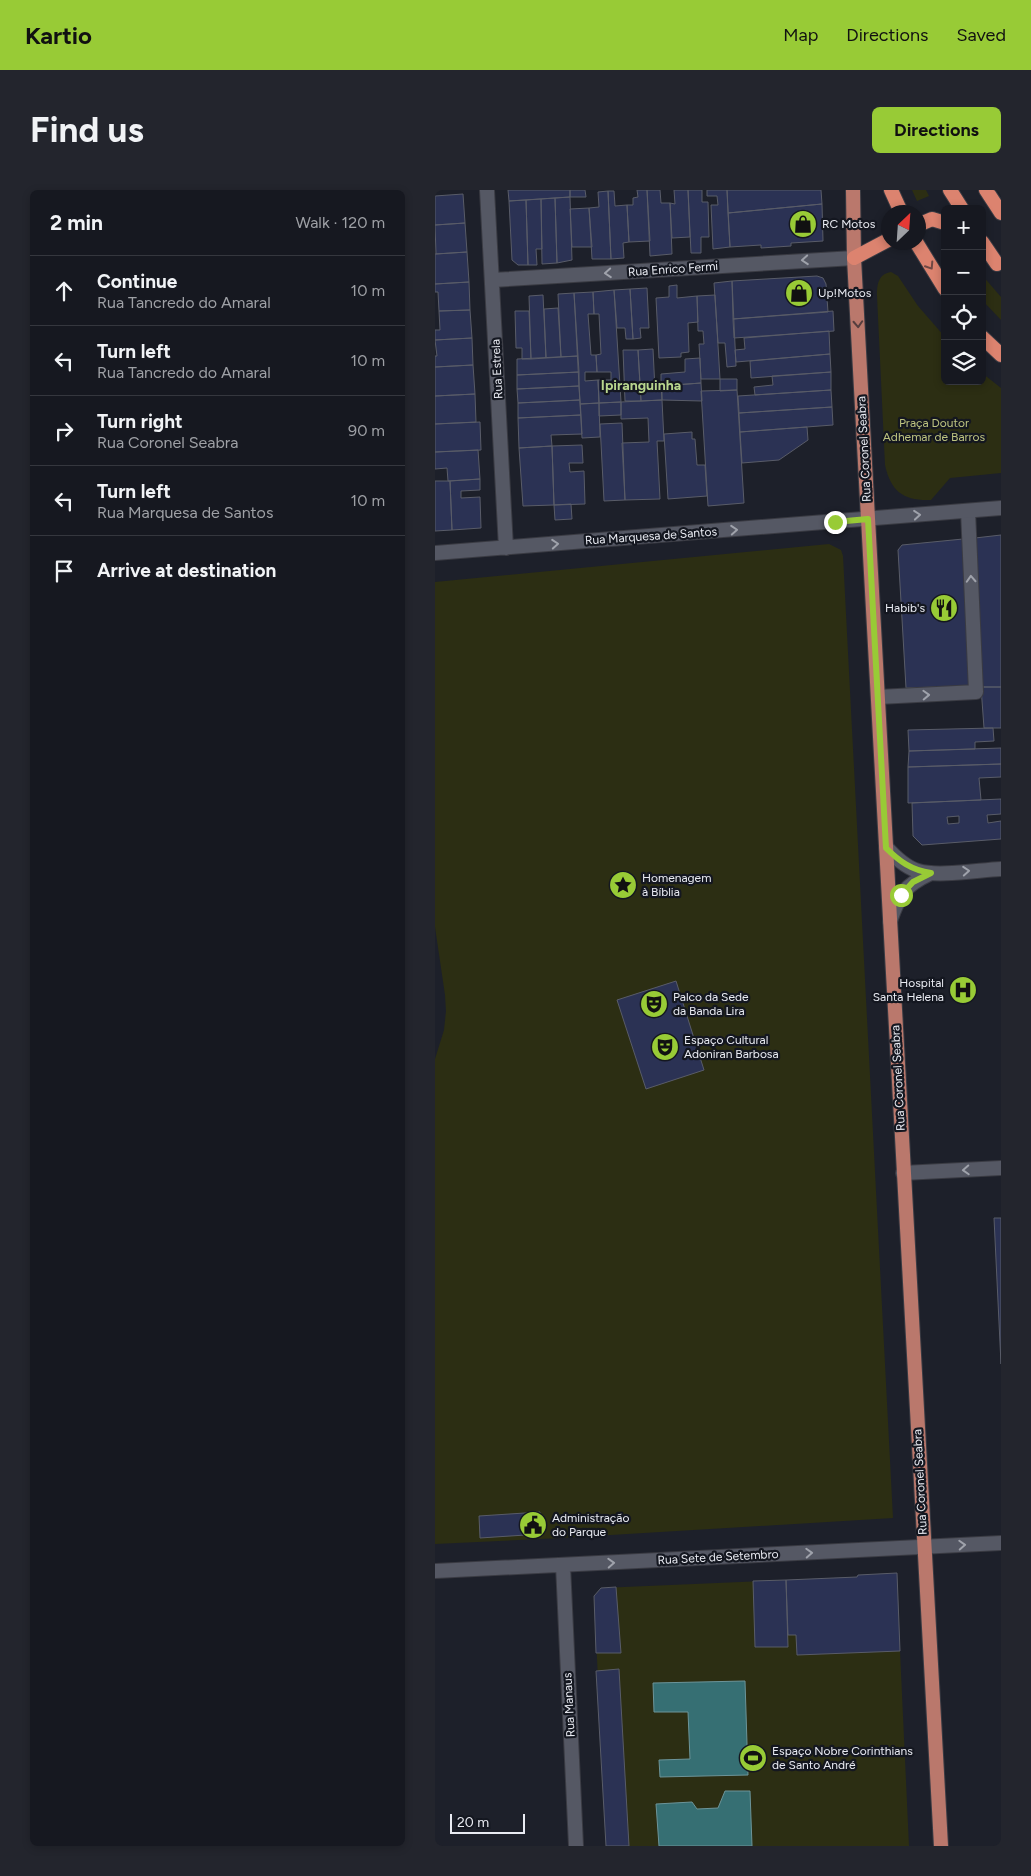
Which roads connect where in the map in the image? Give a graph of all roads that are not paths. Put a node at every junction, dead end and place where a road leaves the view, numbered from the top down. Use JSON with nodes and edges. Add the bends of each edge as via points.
{"nodes":[{"id":1,"x":487,"y":190,"type":"edge"},
{"id":2,"x":853,"y":190,"type":"edge"},
{"id":3,"x":891,"y":190,"type":"edge"},
{"id":4,"x":950,"y":190,"type":"edge"},
{"id":5,"x":986,"y":190,"type":"edge"},
{"id":6,"x":898,"y":205,"type":"edge"},
{"id":7,"x":959,"y":205,"type":"edge"},
{"id":8,"x":1001,"y":213,"type":"edge"},
{"id":9,"x":926,"y":222,"type":"edge"},
{"id":10,"x":941,"y":222,"type":"edge"},
{"id":11,"x":881,"y":244,"type":"edge"},
{"id":12,"x":986,"y":248,"type":"edge"},
{"id":13,"x":921,"y":250,"type":"edge"},
{"id":14,"x":986,"y":256,"type":"edge"},
{"id":15,"x":854,"y":258,"type":"junction"},
{"id":16,"x":999,"y":267,"type":"edge"},
{"id":17,"x":493,"y":280,"type":"junction"},
{"id":18,"x":941,"y":283,"type":"edge"},
{"id":19,"x":985,"y":340,"type":"edge"},
{"id":20,"x":1001,"y":356,"type":"edge"},
{"id":21,"x":1001,"y":508,"type":"edge"},
{"id":22,"x":967,"y":511,"type":"junction"},
{"id":23,"x":868,"y":519,"type":"junction"},
{"id":24,"x":506,"y":548,"type":"junction"},
{"id":25,"x":435,"y":554,"type":"edge"},
{"id":26,"x":878,"y":696,"type":"junction"},
{"id":27,"x":886,"y":848,"type":"junction"},
{"id":28,"x":1001,"y":869,"type":"edge"},
{"id":29,"x":931,"y":873,"type":"junction"},
{"id":30,"x":890,"y":921,"type":"junction"},
{"id":31,"x":1001,"y":1168,"type":"edge"},
{"id":32,"x":903,"y":1173,"type":"junction"},
{"id":33,"x":1001,"y":1543,"type":"edge"},
{"id":34,"x":923,"y":1547,"type":"junction"},
{"id":35,"x":563,"y":1565,"type":"junction"},
{"id":36,"x":435,"y":1571,"type":"edge"},
{"id":37,"x":576,"y":1846,"type":"edge"},
{"id":38,"x":941,"y":1846,"type":"edge"}],
"edges":[{"from":1,"to":17,"type":"street","name":"Rua Estrela"},
{"from":2,"to":15,"type":"main road","name":"Rua Coronel Seabra"},
{"from":3,"to":6,"type":"highway"},
{"from":4,"to":7,"type":"highway"},
{"from":5,"to":8,"type":"highway"},
{"from":9,"to":10,"type":"highway","via":[[933,219]]},
{"from":11,"to":15,"type":"highway"},
{"from":12,"to":16,"type":"highway"},
{"from":13,"to":18,"type":"highway","one_way":true},
{"from":14,"to":16,"type":"highway"},
{"from":15,"to":17,"type":"street","name":"Rua Enrico Fermi","one_way":true},
{"from":15,"to":23,"type":"main road","name":"Rua Coronel Seabra","one_way":true},
{"from":17,"to":24,"type":"street","name":"Rua Estrela"},
{"from":19,"to":20,"type":"highway"},
{"from":21,"to":22,"type":"street"},
{"from":23,"to":22,"type":"street","one_way":true},
{"from":26,"to":22,"type":"street","one_way":true,"via":[[976,692]]},
{"from":24,"to":23,"type":"street","name":"Rua Marquesa de Santos","one_way":true},
{"from":23,"to":26,"type":"main road","name":"Rua Coronel Seabra"},
{"from":24,"to":25,"type":"street","name":"Rua Marquesa de Santos"},
{"from":26,"to":27,"type":"main road","name":"Rua Coronel Seabra"},
{"from":27,"to":29,"type":"street","via":[[904,864],[917,871]]},
{"from":27,"to":30,"type":"main road","name":"Rua Coronel Seabra"},
{"from":29,"to":28,"type":"street","one_way":true},
{"from":29,"to":30,"type":"street","via":[[905,889]]},
{"from":30,"to":32,"type":"main road","name":"Rua Coronel Seabra"},
{"from":31,"to":32,"type":"street","one_way":true},
{"from":32,"to":34,"type":"main road","name":"Rua Coronel Seabra"},
{"from":34,"to":33,"type":"street","name":"Rua Sete de Setembro","one_way":true},
{"from":35,"to":34,"type":"street","name":"Rua Sete de Setembro","one_way":true},
{"from":34,"to":38,"type":"main road","name":"Rua Coronel Seabra"},
{"from":35,"to":36,"type":"street","name":"Rua Sete de Setembro"},
{"from":35,"to":37,"type":"street","name":"Rua Manaus"}]}
